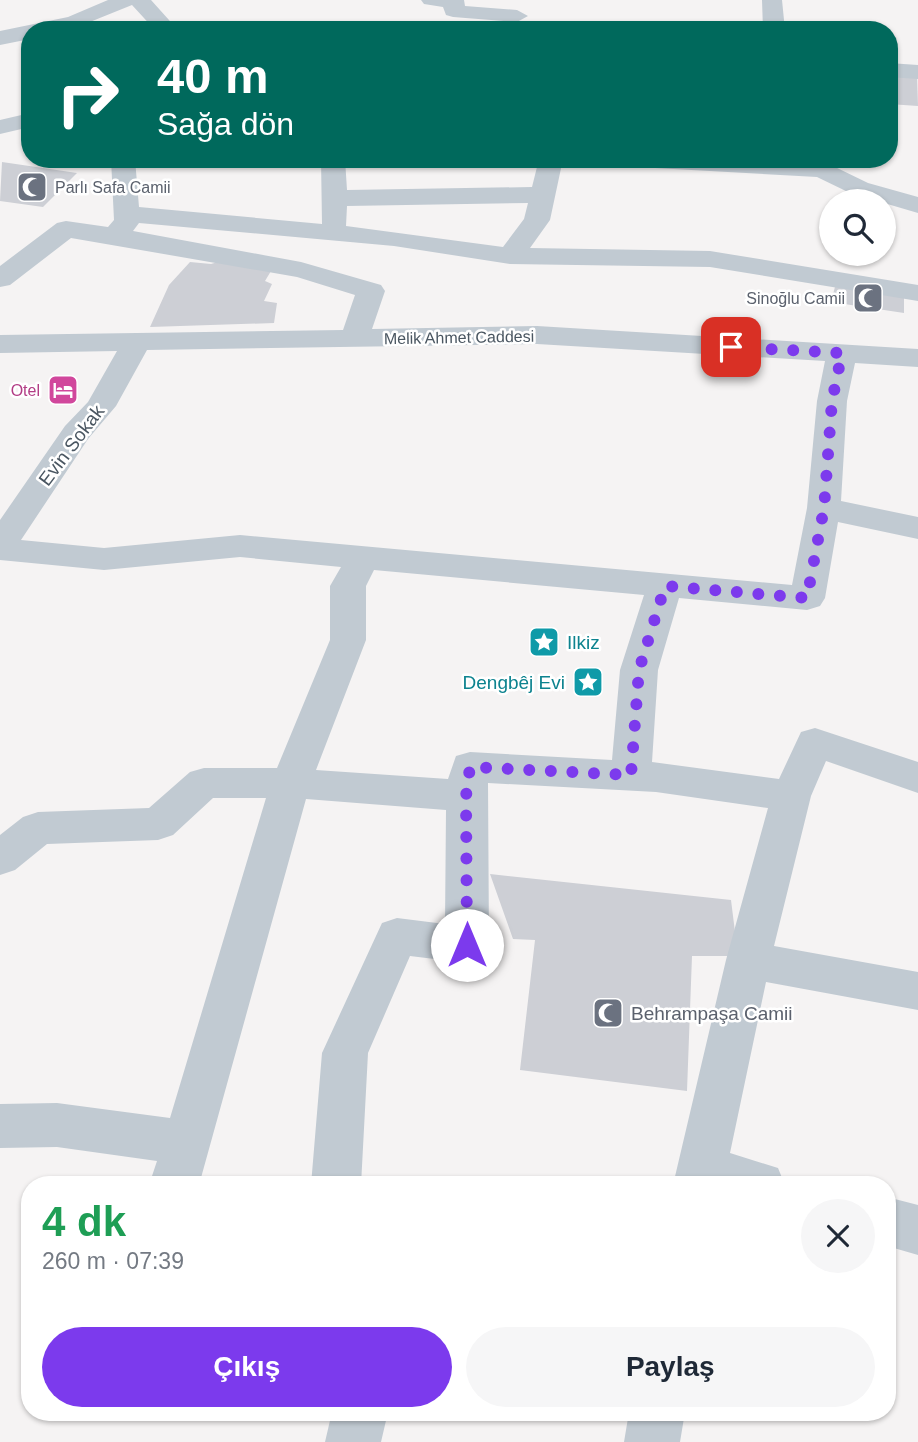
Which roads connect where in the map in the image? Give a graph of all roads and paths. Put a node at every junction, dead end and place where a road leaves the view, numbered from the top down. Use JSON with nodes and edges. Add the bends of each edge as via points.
{"nodes":[{"id":1,"x":125,"y":0,"type":"edge"},
{"id":2,"x":139,"y":0,"type":"edge"},
{"id":3,"x":431,"y":0,"type":"edge"},
{"id":4,"x":772,"y":0,"type":"edge"},
{"id":5,"x":519,"y":15,"type":"edge"},
{"id":6,"x":77,"y":21,"type":"edge"},
{"id":7,"x":159,"y":21,"type":"edge"},
{"id":8,"x":773,"y":21,"type":"edge"},
{"id":9,"x":21,"y":34,"type":"edge"},
{"id":10,"x":0,"y":38,"type":"edge"},
{"id":11,"x":917,"y":45,"type":"edge"},
{"id":12,"x":898,"y":71,"type":"edge"},
{"id":13,"x":918,"y":72,"type":"edge"},
{"id":14,"x":0,"y":103,"type":"edge"},
{"id":15,"x":14,"y":124,"type":"edge"},
{"id":16,"x":123,"y":168,"type":"edge"},
{"id":17,"x":333,"y":168,"type":"edge"},
{"id":18,"x":549,"y":168,"type":"edge"},
{"id":19,"x":827,"y":168,"type":"edge"},
{"id":20,"x":543,"y":195,"type":"junction"},
{"id":21,"x":334,"y":198,"type":"junction"},
{"id":22,"x":918,"y":205,"type":"edge"},
{"id":23,"x":121,"y":225,"type":"junction"},
{"id":24,"x":335,"y":233,"type":"junction"},
{"id":25,"x":510,"y":256,"type":"junction"},
{"id":26,"x":0,"y":279,"type":"edge"},
{"id":27,"x":918,"y":293,"type":"edge"},
{"id":28,"x":354,"y":338,"type":"junction"},
{"id":29,"x":137,"y":342,"type":"junction"},
{"id":30,"x":0,"y":344,"type":"edge"},
{"id":31,"x":842,"y":353,"type":"junction"},
{"id":32,"x":918,"y":358,"type":"edge"},
{"id":33,"x":824,"y":508,"type":"junction"},
{"id":34,"x":918,"y":528,"type":"edge"},
{"id":35,"x":0,"y":547,"type":"edge"},
{"id":36,"x":363,"y":557,"type":"junction"},
{"id":37,"x":665,"y":586,"type":"junction"},
{"id":38,"x":631,"y":775,"type":"junction"},
{"id":39,"x":918,"y":778,"type":"edge"},
{"id":40,"x":291,"y":783,"type":"junction"},
{"id":41,"x":466,"y":796,"type":"junction"},
{"id":42,"x":791,"y":796,"type":"junction"},
{"id":43,"x":2,"y":853,"type":"edge"},
{"id":44,"x":748,"y":960,"type":"junction"},
{"id":45,"x":918,"y":991,"type":"edge"},
{"id":46,"x":0,"y":1126,"type":"edge"},
{"id":47,"x":181,"y":1164,"type":"edge"},
{"id":48,"x":337,"y":1176,"type":"edge"},
{"id":49,"x":699,"y":1176,"type":"edge"},
{"id":50,"x":896,"y":1224,"type":"edge"},
{"id":51,"x":918,"y":1230,"type":"edge"},
{"id":52,"x":358,"y":1421,"type":"edge"},
{"id":53,"x":656,"y":1421,"type":"edge"},
{"id":54,"x":353,"y":1442,"type":"edge"},
{"id":55,"x":652,"y":1442,"type":"edge"}],
"edges":[{"from":1,"to":6,"type":"street"},
{"from":2,"to":7,"type":"street"},
{"from":3,"to":5,"type":"street","via":[[455,2],[453,11]]},
{"from":4,"to":8,"type":"street"},
{"from":9,"to":10,"type":"street"},
{"from":11,"to":13,"type":"street"},
{"from":12,"to":13,"type":"street"},
{"from":14,"to":15,"type":"street"},
{"from":16,"to":23,"type":"street"},
{"from":17,"to":21,"type":"street"},
{"from":18,"to":20,"type":"street"},
{"from":19,"to":22,"type":"street","via":[[859,188]]},
{"from":20,"to":21,"type":"street"},
{"from":20,"to":25,"type":"street","via":[[537,220]]},
{"from":21,"to":24,"type":"street"},
{"from":23,"to":24,"type":"street"},
{"from":23,"to":26,"type":"street","via":[[66,229]]},
{"from":23,"to":28,"type":"street","via":[[371,291]]},
{"from":24,"to":25,"type":"street"},
{"from":25,"to":27,"type":"street","via":[[710,259]]},
{"from":28,"to":29,"type":"street","name":"Melik Ahmet Caddesi"},
{"from":28,"to":31,"type":"street","name":"Melik Ahmet Caddesi","via":[[537,335]]},
{"from":29,"to":30,"type":"street","name":"Melik Ahmet Caddesi"},
{"from":29,"to":35,"type":"street","name":"Evin Sokak","via":[[102,406],[76,433]]},
{"from":31,"to":32,"type":"street","name":"Melik Ahmet Caddesi"},
{"from":31,"to":33,"type":"street","via":[[832,401]]},
{"from":33,"to":34,"type":"street"},
{"from":33,"to":37,"type":"street","via":[[807,598]]},
{"from":35,"to":36,"type":"street","via":[[104,559],[240,546]]},
{"from":36,"to":37,"type":"street"},
{"from":36,"to":40,"type":"street","via":[[348,586],[348,639]]},
{"from":37,"to":38,"type":"street","via":[[639,670]]},
{"from":38,"to":41,"type":"street","via":[[470,767]]},
{"from":38,"to":42,"type":"street"},
{"from":39,"to":42,"type":"street","via":[[816,742]]},
{"from":40,"to":41,"type":"street"},
{"from":40,"to":43,"type":"street","via":[[204,783],[158,824],[38,828]]},
{"from":40,"to":47,"type":"street"},
{"from":41,"to":48,"type":"street","via":[[467,945],[397,936],[345,1053]]},
{"from":42,"to":44,"type":"street"},
{"from":44,"to":45,"type":"street"},
{"from":44,"to":49,"type":"street"},
{"from":46,"to":47,"type":"street","via":[[57,1125]]},
{"from":50,"to":51,"type":"street"},
{"from":52,"to":54,"type":"street"},
{"from":53,"to":55,"type":"street"}]}
